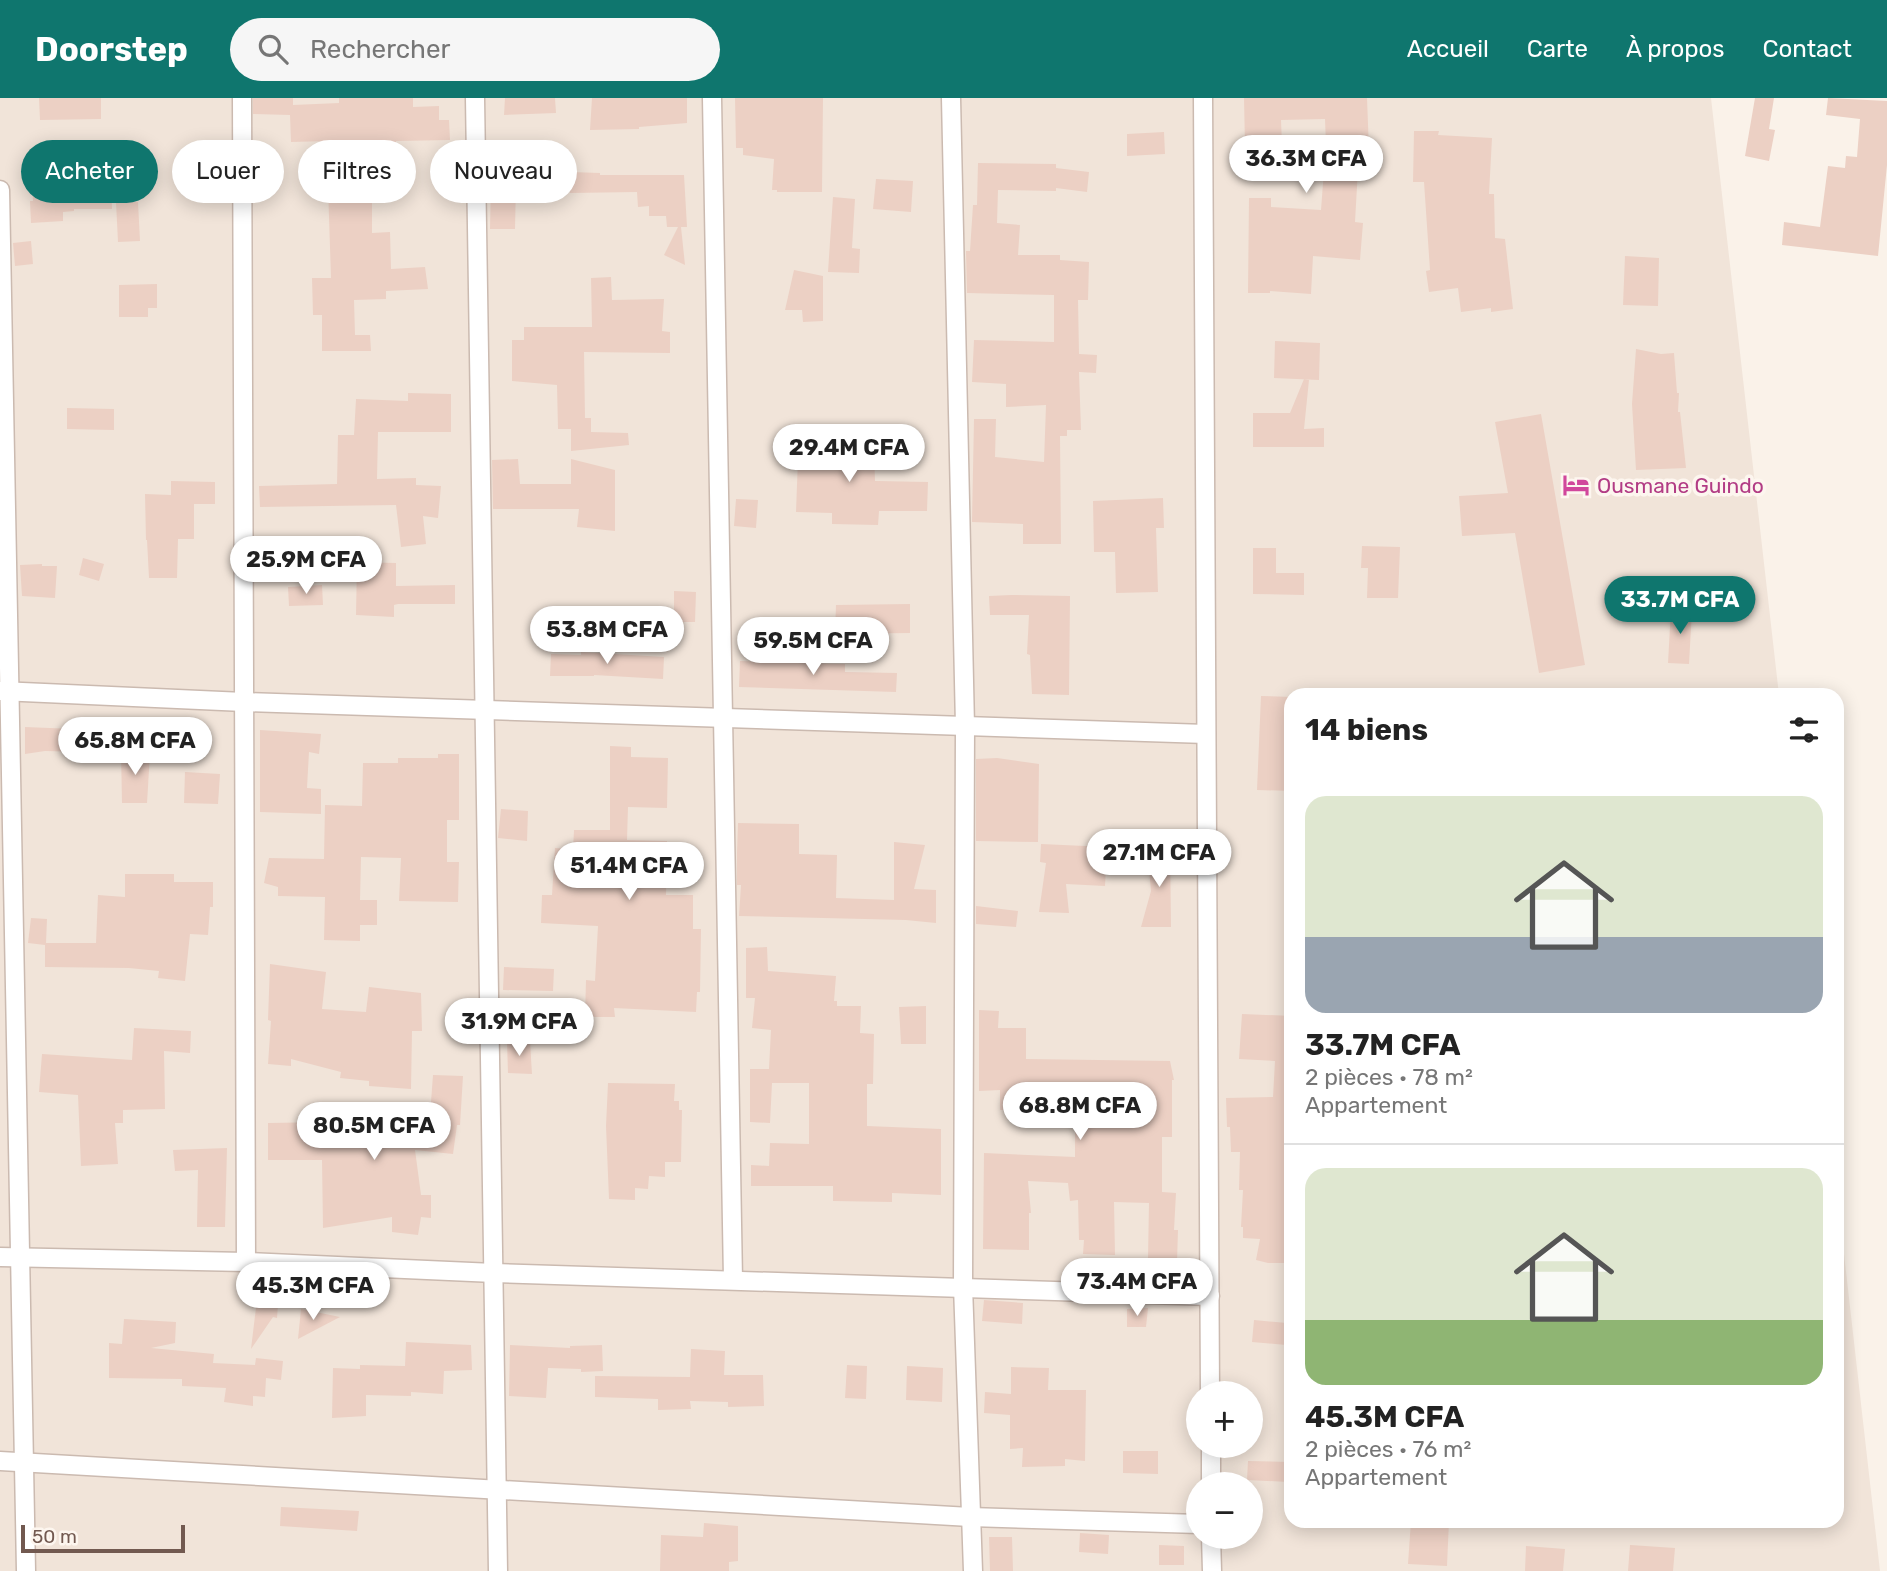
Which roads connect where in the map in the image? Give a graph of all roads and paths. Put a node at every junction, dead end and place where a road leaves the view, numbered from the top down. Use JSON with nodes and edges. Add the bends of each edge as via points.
{"nodes":[{"id":1,"x":242,"y":98,"type":"edge"},
{"id":2,"x":475,"y":98,"type":"edge"},
{"id":3,"x":712,"y":98,"type":"edge"},
{"id":4,"x":951,"y":98,"type":"edge"},
{"id":5,"x":1203,"y":98,"type":"edge"},
{"id":6,"x":0,"y":190,"type":"edge"},
{"id":7,"x":4,"y":692,"type":"edge"},
{"id":8,"x":244,"y":702,"type":"junction"},
{"id":9,"x":485,"y":709,"type":"junction"},
{"id":10,"x":723,"y":717,"type":"junction"},
{"id":11,"x":965,"y":726,"type":"junction"},
{"id":12,"x":1206,"y":734,"type":"junction"},
{"id":13,"x":0,"y":1257,"type":"edge"},
{"id":14,"x":19,"y":1258,"type":"junction"},
{"id":15,"x":246,"y":1262,"type":"junction"},
{"id":16,"x":494,"y":1273,"type":"junction"},
{"id":17,"x":733,"y":1280,"type":"junction"},
{"id":18,"x":963,"y":1286,"type":"junction"},
{"id":19,"x":1210,"y":1296,"type":"junction"},
{"id":20,"x":1210,"y":1381,"type":"edge"},
{"id":21,"x":0,"y":1461,"type":"edge"},
{"id":22,"x":25,"y":1462,"type":"junction"},
{"id":23,"x":497,"y":1488,"type":"junction"},
{"id":24,"x":970,"y":1517,"type":"junction"},
{"id":25,"x":1186,"y":1524,"type":"edge"},
{"id":26,"x":1211,"y":1549,"type":"edge"},
{"id":27,"x":26,"y":1571,"type":"edge"},
{"id":28,"x":498,"y":1571,"type":"edge"},
{"id":29,"x":973,"y":1571,"type":"edge"},
{"id":30,"x":1212,"y":1571,"type":"edge"}],
"edges":[{"from":1,"to":8,"type":"street"},
{"from":2,"to":9,"type":"street"},
{"from":3,"to":10,"type":"street"},
{"from":4,"to":11,"type":"street"},
{"from":5,"to":12,"type":"street"},
{"from":6,"to":7,"type":"street"},
{"from":7,"to":8,"type":"street"},
{"from":7,"to":14,"type":"street"},
{"from":8,"to":9,"type":"street"},
{"from":8,"to":15,"type":"street"},
{"from":9,"to":10,"type":"street"},
{"from":9,"to":16,"type":"street"},
{"from":10,"to":11,"type":"street"},
{"from":10,"to":17,"type":"street"},
{"from":11,"to":12,"type":"street"},
{"from":11,"to":18,"type":"street"},
{"from":12,"to":19,"type":"street"},
{"from":13,"to":14,"type":"street"},
{"from":14,"to":15,"type":"street"},
{"from":14,"to":22,"type":"street"},
{"from":15,"to":16,"type":"street"},
{"from":16,"to":17,"type":"street"},
{"from":16,"to":23,"type":"street"},
{"from":17,"to":18,"type":"street"},
{"from":18,"to":19,"type":"street"},
{"from":18,"to":24,"type":"street"},
{"from":19,"to":20,"type":"street"},
{"from":21,"to":22,"type":"street"},
{"from":22,"to":23,"type":"street"},
{"from":22,"to":27,"type":"street"},
{"from":23,"to":24,"type":"street"},
{"from":23,"to":28,"type":"street"},
{"from":24,"to":25,"type":"street"},
{"from":24,"to":29,"type":"street"},
{"from":26,"to":30,"type":"street"}]}
